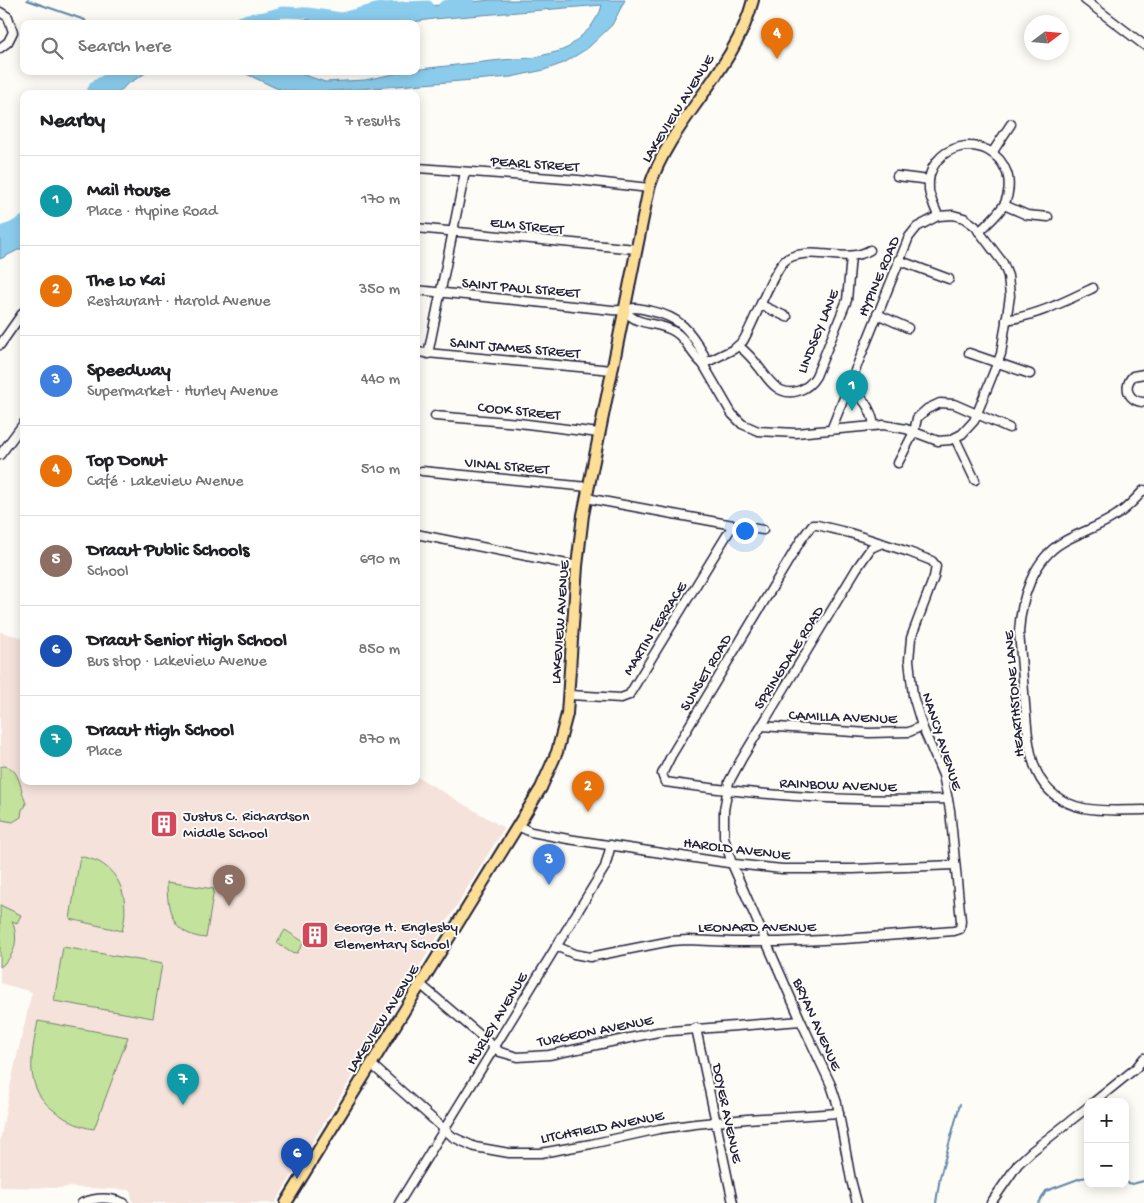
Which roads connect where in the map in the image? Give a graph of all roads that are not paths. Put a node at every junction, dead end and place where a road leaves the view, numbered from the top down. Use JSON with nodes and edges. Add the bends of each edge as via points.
{"nodes":[{"id":1,"x":753,"y":0,"type":"edge"},
{"id":2,"x":1085,"y":0,"type":"edge"},
{"id":3,"x":0,"y":12,"type":"edge"},
{"id":4,"x":1144,"y":45,"type":"edge"},
{"id":5,"x":0,"y":48,"type":"edge"},
{"id":6,"x":1011,"y":124,"type":"dead end"},
{"id":7,"x":992,"y":153,"type":"junction"},
{"id":8,"x":420,"y":168,"type":"edge"},
{"id":9,"x":465,"y":172,"type":"junction"},
{"id":10,"x":897,"y":176,"type":"dead end"},
{"id":11,"x":929,"y":180,"type":"junction"},
{"id":12,"x":649,"y":188,"type":"junction"},
{"id":13,"x":1004,"y":205,"type":"junction"},
{"id":14,"x":938,"y":216,"type":"junction"},
{"id":15,"x":1048,"y":217,"type":"dead end"},
{"id":16,"x":420,"y":228,"type":"edge"},
{"id":17,"x":452,"y":232,"type":"junction"},
{"id":18,"x":979,"y":232,"type":"junction"},
{"id":19,"x":636,"y":249,"type":"junction"},
{"id":20,"x":870,"y":250,"type":"dead end"},
{"id":21,"x":851,"y":256,"type":"junction"},
{"id":22,"x":898,"y":260,"type":"junction"},
{"id":23,"x":949,"y":279,"type":"dead end"},
{"id":24,"x":1093,"y":288,"type":"dead end"},
{"id":25,"x":420,"y":290,"type":"edge"},
{"id":26,"x":440,"y":293,"type":"junction"},
{"id":27,"x":761,"y":305,"type":"junction"},
{"id":28,"x":624,"y":311,"type":"junction"},
{"id":29,"x":877,"y":314,"type":"junction"},
{"id":30,"x":20,"y":317,"type":"edge"},
{"id":31,"x":787,"y":317,"type":"dead end"},
{"id":32,"x":1006,"y":320,"type":"junction"},
{"id":33,"x":908,"y":328,"type":"dead end"},
{"id":34,"x":0,"y":345,"type":"edge"},
{"id":35,"x":739,"y":346,"type":"junction"},
{"id":36,"x":420,"y":353,"type":"edge"},
{"id":37,"x":969,"y":353,"type":"dead end"},
{"id":38,"x":428,"y":354,"type":"junction"},
{"id":39,"x":998,"y":363,"type":"junction"},
{"id":40,"x":702,"y":364,"type":"junction"},
{"id":41,"x":612,"y":370,"type":"junction"},
{"id":42,"x":1030,"y":374,"type":"dead end"},
{"id":43,"x":1144,"y":374,"type":"edge"},
{"id":44,"x":848,"y":388,"type":"junction"},
{"id":45,"x":1144,"y":402,"type":"edge"},
{"id":46,"x":977,"y":414,"type":"junction"},
{"id":47,"x":436,"y":416,"type":"dead end"},
{"id":48,"x":874,"y":425,"type":"junction"},
{"id":49,"x":20,"y":428,"type":"edge"},
{"id":50,"x":1009,"y":428,"type":"dead end"},
{"id":51,"x":831,"y":430,"type":"junction"},
{"id":52,"x":914,"y":432,"type":"junction"},
{"id":53,"x":599,"y":433,"type":"junction"},
{"id":54,"x":956,"y":438,"type":"junction"},
{"id":55,"x":0,"y":455,"type":"edge"},
{"id":56,"x":898,"y":462,"type":"dead end"},
{"id":57,"x":422,"y":471,"type":"dead end"},
{"id":58,"x":975,"y":480,"type":"dead end"},
{"id":59,"x":1144,"y":490,"type":"edge"},
{"id":60,"x":587,"y":492,"type":"junction"},
{"id":61,"x":733,"y":525,"type":"junction"},
{"id":62,"x":763,"y":530,"type":"dead end"},
{"id":63,"x":420,"y":535,"type":"edge"},
{"id":64,"x":880,"y":544,"type":"junction"},
{"id":65,"x":577,"y":566,"type":"junction"},
{"id":66,"x":570,"y":695,"type":"junction"},
{"id":67,"x":761,"y":726,"type":"junction"},
{"id":68,"x":922,"y":726,"type":"junction"},
{"id":69,"x":728,"y":791,"type":"junction"},
{"id":70,"x":948,"y":800,"type":"junction"},
{"id":71,"x":1144,"y":810,"type":"edge"},
{"id":72,"x":518,"y":826,"type":"junction"},
{"id":73,"x":610,"y":845,"type":"junction"},
{"id":74,"x":732,"y":864,"type":"junction"},
{"id":75,"x":955,"y":865,"type":"junction"},
{"id":76,"x":960,"y":929,"type":"joint"},
{"id":77,"x":767,"y":942,"type":"junction"},
{"id":78,"x":556,"y":946,"type":"junction"},
{"id":79,"x":420,"y":984,"type":"junction"},
{"id":80,"x":801,"y":1021,"type":"junction"},
{"id":81,"x":696,"y":1028,"type":"junction"},
{"id":82,"x":495,"y":1047,"type":"junction"},
{"id":83,"x":1144,"y":1058,"type":"edge"},
{"id":84,"x":371,"y":1064,"type":"junction"},
{"id":85,"x":1099,"y":1098,"type":"edge"},
{"id":86,"x":1084,"y":1110,"type":"edge"},
{"id":87,"x":838,"y":1114,"type":"junction"},
{"id":88,"x":716,"y":1122,"type":"junction"},
{"id":89,"x":445,"y":1129,"type":"junction"},
{"id":90,"x":82,"y":1203,"type":"edge"},
{"id":91,"x":124,"y":1203,"type":"edge"},
{"id":92,"x":286,"y":1203,"type":"edge"},
{"id":93,"x":399,"y":1203,"type":"edge"},
{"id":94,"x":733,"y":1203,"type":"edge"},
{"id":95,"x":857,"y":1203,"type":"edge"},
{"id":96,"x":991,"y":1203,"type":"edge"}],
"edges":[{"from":1,"to":12,"type":"main road","name":"LAKEVIEW AVENUE","via":[[736,43],[662,156]]},
{"from":2,"to":4,"type":"street"},
{"from":3,"to":5,"type":"street","via":[[8,17],[13,32]]},
{"from":6,"to":7,"type":"street"},
{"from":7,"to":11,"type":"street","via":[[976,146],[953,149],[939,159]]},
{"from":7,"to":13,"type":"street","via":[[1008,176],[1009,188]]},
{"from":8,"to":9,"type":"street","name":"PEARL STREET"},
{"from":9,"to":12,"type":"street","name":"PEARL STREET"},
{"from":9,"to":17,"type":"street"},
{"from":10,"to":11,"type":"street"},
{"from":11,"to":14,"type":"street","via":[[930,195]]},
{"from":12,"to":19,"type":"main road","name":"LAKEVIEW AVENUE"},
{"from":13,"to":15,"type":"street","via":[[1027,214]]},
{"from":13,"to":18,"type":"street"},
{"from":14,"to":18,"type":"street","via":[[964,218]]},
{"from":14,"to":22,"type":"street","name":"HYPINE ROAD","via":[[912,232]]},
{"from":16,"to":17,"type":"street","name":"ELM STREET"},
{"from":17,"to":19,"type":"street","name":"ELM STREET"},
{"from":17,"to":26,"type":"street"},
{"from":18,"to":32,"type":"street","via":[[1003,263],[1008,276],[1010,290]]},
{"from":19,"to":28,"type":"main road","name":"LAKEVIEW AVENUE"},
{"from":20,"to":21,"type":"street"},
{"from":21,"to":27,"type":"street","via":[[804,254],[787,259],[776,272]]},
{"from":21,"to":35,"type":"street","name":"LINDSEY LANE","via":[[847,300],[816,376],[808,386],[796,392],[779,390]]},
{"from":22,"to":23,"type":"street"},
{"from":22,"to":29,"type":"street","name":"HYPINE ROAD"},
{"from":24,"to":32,"type":"street","via":[[1045,311]]},
{"from":25,"to":26,"type":"street","name":"SAINT PAUL STREET"},
{"from":26,"to":28,"type":"street","name":"SAINT PAUL STREET"},
{"from":26,"to":38,"type":"street"},
{"from":27,"to":31,"type":"street"},
{"from":27,"to":35,"type":"street"},
{"from":28,"to":40,"type":"street","via":[[636,320],[675,332]]},
{"from":28,"to":40,"type":"street","via":[[637,308],[671,317],[684,326],[704,355]]},
{"from":28,"to":41,"type":"main road","name":"LAKEVIEW AVENUE"},
{"from":29,"to":33,"type":"street"},
{"from":29,"to":44,"type":"street","name":"HYPINE ROAD"},
{"from":30,"to":34,"type":"street"},
{"from":32,"to":39,"type":"street"},
{"from":35,"to":40,"type":"street"},
{"from":36,"to":38,"type":"street","name":"SAINT JAMES STREET"},
{"from":37,"to":39,"type":"street"},
{"from":38,"to":41,"type":"street","name":"SAINT JAMES STREET"},
{"from":39,"to":42,"type":"street"},
{"from":39,"to":46,"type":"street"},
{"from":40,"to":51,"type":"street","via":[[732,414],[742,424],[773,433]]},
{"from":41,"to":53,"type":"main road","name":"LAKEVIEW AVENUE"},
{"from":43,"to":45,"type":"street","via":[[1133,376],[1127,386],[1132,399]]},
{"from":44,"to":48,"type":"street","via":[[864,400]]},
{"from":44,"to":51,"type":"street","name":"HYPINE ROAD"},
{"from":46,"to":50,"type":"street"},
{"from":46,"to":52,"type":"street","via":[[954,404],[940,403],[917,418]]},
{"from":46,"to":54,"type":"street","via":[[967,430]]},
{"from":47,"to":53,"type":"street","name":"COOK STREET"},
{"from":48,"to":51,"type":"street"},
{"from":48,"to":52,"type":"street"},
{"from":49,"to":55,"type":"street"},
{"from":52,"to":54,"type":"street","via":[[938,441]]},
{"from":52,"to":56,"type":"street"},
{"from":53,"to":60,"type":"main road","name":"LAKEVIEW AVENUE"},
{"from":54,"to":58,"type":"street"},
{"from":57,"to":60,"type":"street","name":"VINAL STREET"},
{"from":59,"to":71,"type":"street","name":"HEARTHSTONE LANE","via":[[1116,516],[1062,543],[1045,556],[1024,601],[1020,632],[1029,746],[1039,776],[1053,793],[1077,806]]},
{"from":60,"to":61,"type":"street"},
{"from":60,"to":65,"type":"main road","name":"LAKEVIEW AVENUE"},
{"from":61,"to":62,"type":"street"},
{"from":61,"to":66,"type":"street","name":"MARTIN TERRACE","via":[[629,695],[620,698]]},
{"from":63,"to":65,"type":"street"},
{"from":64,"to":67,"type":"street","name":"SPRINGDALE ROAD","via":[[871,548],[857,568]]},
{"from":64,"to":68,"type":"street","name":"NANCY AVENUE","via":[[932,560],[936,566],[911,638],[909,660],[913,696]]},
{"from":64,"to":69,"type":"street","name":"SUNSET ROAD","via":[[813,525],[801,540],[662,774],[665,782]]},
{"from":65,"to":66,"type":"main road","name":"LAKEVIEW AVENUE"},
{"from":66,"to":72,"type":"main road","name":"LAKEVIEW AVENUE","via":[[566,723],[554,759]]},
{"from":67,"to":68,"type":"street","name":"CAMILLA AVENUE","via":[[869,733],[908,732]]},
{"from":67,"to":69,"type":"street","name":"SPRINGDALE ROAD","via":[[729,782]]},
{"from":68,"to":70,"type":"street","name":"NANCY AVENUE","via":[[943,774]]},
{"from":69,"to":70,"type":"street","name":"RAINBOW AVENUE","via":[[794,797]]},
{"from":69,"to":74,"type":"street","name":"SPRINGDALE ROAD","via":[[724,837]]},
{"from":70,"to":75,"type":"street","name":"NANCY AVENUE"},
{"from":72,"to":73,"type":"street","name":"HAROLD AVENUE","via":[[531,832]]},
{"from":72,"to":79,"type":"main road","name":"LAKEVIEW AVENUE"},
{"from":73,"to":74,"type":"street","name":"HAROLD AVENUE"},
{"from":73,"to":78,"type":"street","name":"HURLEY AVENUE","via":[[605,867]]},
{"from":74,"to":75,"type":"street","name":"HAROLD AVENUE","via":[[782,869]]},
{"from":74,"to":77,"type":"street","name":"BRYAN AVENUE"},
{"from":75,"to":76,"type":"street","name":"NANCY AVENUE"},
{"from":76,"to":77,"type":"street","name":"LEONARD AVENUE"},
{"from":77,"to":78,"type":"street","name":"LEONARD AVENUE","via":[[671,941],[590,956],[574,954]]},
{"from":77,"to":80,"type":"street","name":"BRYAN AVENUE"},
{"from":78,"to":82,"type":"street","name":"HURLEY AVENUE"},
{"from":79,"to":82,"type":"street","name":"TURGEON AVENUE"},
{"from":79,"to":84,"type":"main road","name":"LAKEVIEW AVENUE"},
{"from":80,"to":81,"type":"street","name":"TURGEON AVENUE"},
{"from":80,"to":87,"type":"street","name":"BRYAN AVENUE","via":[[831,1085]]},
{"from":81,"to":82,"type":"street","name":"TURGEON AVENUE","via":[[658,1032],[549,1055],[524,1057],[504,1054]]},
{"from":81,"to":88,"type":"street","name":"DOYER AVENUE"},
{"from":82,"to":89,"type":"street","name":"HURLEY AVENUE"},
{"from":83,"to":85,"type":"street"},
{"from":84,"to":89,"type":"street","name":"LITCHFIELD AVENUE"},
{"from":84,"to":92,"type":"main road","name":"LAKEVIEW AVENUE"},
{"from":86,"to":96,"type":"street","via":[[1025,1158]]},
{"from":87,"to":88,"type":"street","name":"LITCHFIELD AVENUE"},
{"from":87,"to":95,"type":"street","name":"BRYAN AVENUE"},
{"from":88,"to":89,"type":"street","name":"LITCHFIELD AVENUE","via":[[659,1129],[541,1153],[509,1153],[476,1147],[453,1137]]},
{"from":88,"to":94,"type":"street","name":"DOYER AVENUE"},
{"from":89,"to":93,"type":"street","name":"HURLEY AVENUE"},
{"from":90,"to":91,"type":"street","via":[[105,1198]]}]}
